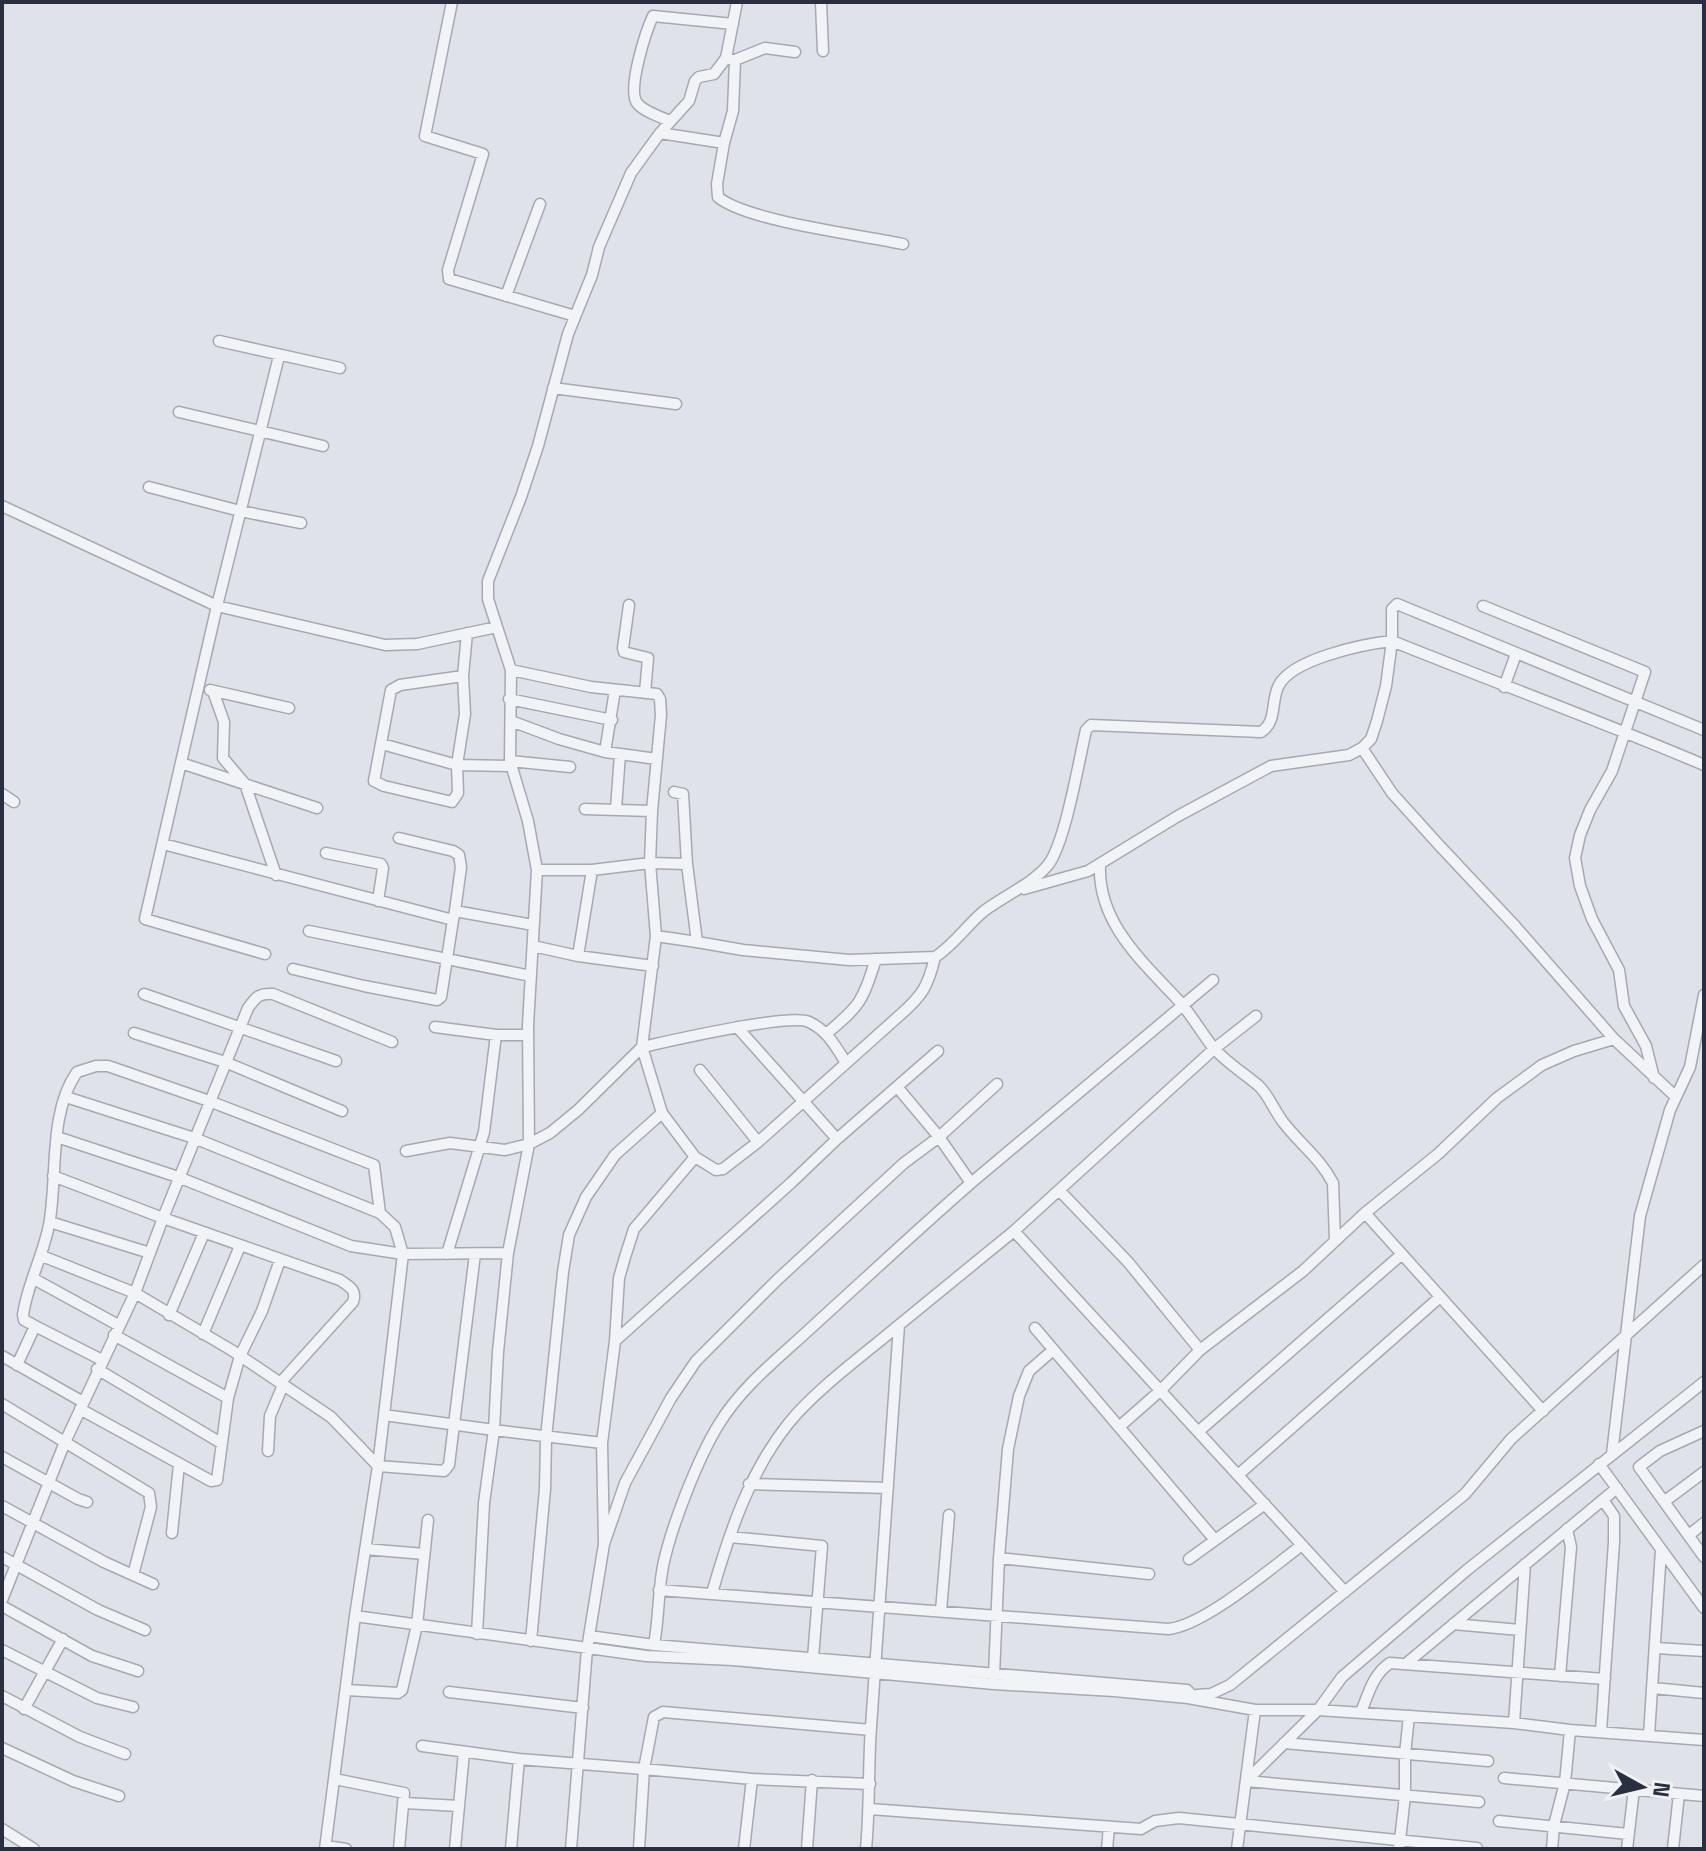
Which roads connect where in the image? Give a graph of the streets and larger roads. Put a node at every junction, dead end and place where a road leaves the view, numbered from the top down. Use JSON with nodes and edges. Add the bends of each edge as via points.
{"nodes":[{"id":1,"x":452,"y":2,"type":"edge"},
{"id":2,"x":737,"y":2,"type":"edge"},
{"id":3,"x":821,"y":2,"type":"edge"},
{"id":4,"x":733,"y":24,"type":"junction"},
{"id":5,"x":823,"y":51,"type":"dead end"},
{"id":6,"x":795,"y":52,"type":"dead end"},
{"id":7,"x":731,"y":59,"type":"junction"},
{"id":8,"x":670,"y":121,"type":"junction"},
{"id":9,"x":660,"y":133,"type":"junction"},
{"id":10,"x":724,"y":143,"type":"junction"},
{"id":11,"x":540,"y":204,"type":"dead end"},
{"id":12,"x":903,"y":244,"type":"dead end"},
{"id":13,"x":506,"y":296,"type":"junction"},
{"id":14,"x":575,"y":316,"type":"junction"},
{"id":15,"x":219,"y":341,"type":"dead end"},
{"id":16,"x":279,"y":356,"type":"junction"},
{"id":17,"x":340,"y":368,"type":"dead end"},
{"id":18,"x":553,"y":388,"type":"junction"},
{"id":19,"x":676,"y":404,"type":"dead end"},
{"id":20,"x":179,"y":412,"type":"dead end"},
{"id":21,"x":259,"y":433,"type":"junction"},
{"id":22,"x":323,"y":446,"type":"dead end"},
{"id":23,"x":149,"y":487,"type":"dead end"},
{"id":24,"x":2,"y":506,"type":"edge"},
{"id":25,"x":240,"y":511,"type":"junction"},
{"id":26,"x":301,"y":523,"type":"dead end"},
{"id":27,"x":629,"y":605,"type":"dead end"},
{"id":28,"x":217,"y":606,"type":"junction"},
{"id":29,"x":1483,"y":606,"type":"dead end"},
{"id":30,"x":497,"y":627,"type":"junction"},
{"id":31,"x":467,"y":633,"type":"junction"},
{"id":32,"x":1392,"y":641,"type":"junction"},
{"id":33,"x":1516,"y":654,"type":"junction"},
{"id":34,"x":511,"y":670,"type":"junction"},
{"id":35,"x":463,"y":676,"type":"junction"},
{"id":36,"x":1504,"y":687,"type":"junction"},
{"id":37,"x":199,"y":688,"type":"junction"},
{"id":38,"x":615,"y":690,"type":"junction"},
{"id":39,"x":213,"y":691,"type":"junction"},
{"id":40,"x":645,"y":693,"type":"junction"},
{"id":41,"x":509,"y":699,"type":"junction"},
{"id":42,"x":1636,"y":702,"type":"junction"},
{"id":43,"x":289,"y":708,"type":"dead end"},
{"id":44,"x":612,"y":720,"type":"junction"},
{"id":45,"x":511,"y":721,"type":"junction"},
{"id":46,"x":1704,"y":730,"type":"edge"},
{"id":47,"x":1624,"y":731,"type":"junction"},
{"id":48,"x":382,"y":744,"type":"junction"},
{"id":49,"x":1362,"y":748,"type":"junction"},
{"id":50,"x":605,"y":752,"type":"junction"},
{"id":51,"x":620,"y":754,"type":"junction"},
{"id":52,"x":657,"y":759,"type":"junction"},
{"id":53,"x":181,"y":763,"type":"junction"},
{"id":54,"x":511,"y":763,"type":"junction"},
{"id":55,"x":457,"y":765,"type":"junction"},
{"id":56,"x":1704,"y":765,"type":"edge"},
{"id":57,"x":570,"y":767,"type":"dead end"},
{"id":58,"x":245,"y":784,"type":"junction"},
{"id":59,"x":674,"y":792,"type":"dead end"},
{"id":60,"x":2,"y":794,"type":"edge"},
{"id":61,"x":14,"y":802,"type":"dead end"},
{"id":62,"x":317,"y":808,"type":"dead end"},
{"id":63,"x":585,"y":809,"type":"dead end"},
{"id":64,"x":616,"y":809,"type":"junction"},
{"id":65,"x":652,"y":811,"type":"junction"},
{"id":66,"x":399,"y":838,"type":"dead end"},
{"id":67,"x":163,"y":844,"type":"junction"},
{"id":68,"x":326,"y":853,"type":"dead end"},
{"id":69,"x":650,"y":863,"type":"junction"},
{"id":70,"x":687,"y":864,"type":"junction"},
{"id":71,"x":1100,"y":864,"type":"junction"},
{"id":72,"x":537,"y":870,"type":"junction"},
{"id":73,"x":592,"y":870,"type":"junction"},
{"id":74,"x":276,"y":875,"type":"junction"},
{"id":75,"x":1014,"y":891,"type":"junction"},
{"id":76,"x":378,"y":901,"type":"junction"},
{"id":77,"x":454,"y":916,"type":"junction"},
{"id":78,"x":533,"y":925,"type":"junction"},
{"id":79,"x":309,"y":931,"type":"dead end"},
{"id":80,"x":656,"y":936,"type":"junction"},
{"id":81,"x":697,"y":942,"type":"junction"},
{"id":82,"x":533,"y":946,"type":"junction"},
{"id":83,"x":265,"y":954,"type":"dead end"},
{"id":84,"x":578,"y":956,"type":"junction"},
{"id":85,"x":935,"y":957,"type":"junction"},
{"id":86,"x":876,"y":959,"type":"junction"},
{"id":87,"x":447,"y":960,"type":"junction"},
{"id":88,"x":653,"y":966,"type":"junction"},
{"id":89,"x":293,"y":969,"type":"dead end"},
{"id":90,"x":531,"y":976,"type":"junction"},
{"id":91,"x":1213,"y":980,"type":"dead end"},
{"id":92,"x":144,"y":994,"type":"dead end"},
{"id":93,"x":1704,"y":995,"type":"edge"},
{"id":94,"x":1183,"y":1006,"type":"junction"},
{"id":95,"x":1256,"y":1016,"type":"dead end"},
{"id":96,"x":240,"y":1027,"type":"junction"},
{"id":97,"x":435,"y":1027,"type":"dead end"},
{"id":98,"x":737,"y":1027,"type":"junction"},
{"id":99,"x":134,"y":1033,"type":"dead end"},
{"id":100,"x":826,"y":1034,"type":"junction"},
{"id":101,"x":496,"y":1035,"type":"junction"},
{"id":102,"x":528,"y":1035,"type":"junction"},
{"id":103,"x":1614,"y":1039,"type":"junction"},
{"id":104,"x":392,"y":1042,"type":"dead end"},
{"id":105,"x":642,"y":1047,"type":"junction"},
{"id":106,"x":1214,"y":1049,"type":"junction"},
{"id":107,"x":938,"y":1051,"type":"dead end"},
{"id":108,"x":336,"y":1061,"type":"dead end"},
{"id":109,"x":225,"y":1062,"type":"junction"},
{"id":110,"x":846,"y":1063,"type":"junction"},
{"id":111,"x":700,"y":1070,"type":"dead end"},
{"id":112,"x":1654,"y":1078,"type":"junction"},
{"id":113,"x":997,"y":1084,"type":"dead end"},
{"id":114,"x":898,"y":1088,"type":"junction"},
{"id":115,"x":66,"y":1097,"type":"junction"},
{"id":116,"x":1676,"y":1097,"type":"junction"},
{"id":117,"x":209,"y":1101,"type":"junction"},
{"id":118,"x":801,"y":1101,"type":"junction"},
{"id":119,"x":342,"y":1111,"type":"dead end"},
{"id":120,"x":662,"y":1113,"type":"junction"},
{"id":121,"x":57,"y":1137,"type":"junction"},
{"id":122,"x":939,"y":1137,"type":"junction"},
{"id":123,"x":194,"y":1138,"type":"junction"},
{"id":124,"x":837,"y":1139,"type":"junction"},
{"id":125,"x":758,"y":1142,"type":"junction"},
{"id":126,"x":529,"y":1144,"type":"junction"},
{"id":127,"x":479,"y":1146,"type":"junction"},
{"id":128,"x":406,"y":1151,"type":"dead end"},
{"id":129,"x":695,"y":1157,"type":"junction"},
{"id":130,"x":53,"y":1176,"type":"junction"},
{"id":131,"x":178,"y":1177,"type":"junction"},
{"id":132,"x":971,"y":1183,"type":"junction"},
{"id":133,"x":1059,"y":1190,"type":"junction"},
{"id":134,"x":380,"y":1213,"type":"junction"},
{"id":135,"x":1365,"y":1213,"type":"junction"},
{"id":136,"x":163,"y":1218,"type":"junction"},
{"id":137,"x":50,"y":1222,"type":"junction"},
{"id":138,"x":1014,"y":1231,"type":"junction"},
{"id":139,"x":204,"y":1233,"type":"junction"},
{"id":140,"x":1335,"y":1240,"type":"junction"},
{"id":141,"x":240,"y":1246,"type":"junction"},
{"id":142,"x":150,"y":1253,"type":"junction"},
{"id":143,"x":508,"y":1253,"type":"junction"},
{"id":144,"x":403,"y":1254,"type":"junction"},
{"id":145,"x":447,"y":1254,"type":"junction"},
{"id":146,"x":475,"y":1254,"type":"junction"},
{"id":147,"x":1402,"y":1254,"type":"junction"},
{"id":148,"x":42,"y":1256,"type":"junction"},
{"id":149,"x":280,"y":1260,"type":"junction"},
{"id":150,"x":1704,"y":1265,"type":"edge"},
{"id":151,"x":34,"y":1279,"type":"junction"},
{"id":152,"x":135,"y":1293,"type":"junction"},
{"id":153,"x":1440,"y":1297,"type":"junction"},
{"id":154,"x":169,"y":1315,"type":"junction"},
{"id":155,"x":899,"y":1325,"type":"junction"},
{"id":156,"x":35,"y":1326,"type":"junction"},
{"id":157,"x":1035,"y":1328,"type":"dead end"},
{"id":158,"x":116,"y":1330,"type":"junction"},
{"id":159,"x":203,"y":1334,"type":"junction"},
{"id":160,"x":1626,"y":1337,"type":"junction"},
{"id":161,"x":615,"y":1341,"type":"junction"},
{"id":162,"x":1053,"y":1350,"type":"junction"},
{"id":163,"x":1200,"y":1350,"type":"junction"},
{"id":164,"x":2,"y":1356,"type":"edge"},
{"id":165,"x":240,"y":1356,"type":"junction"},
{"id":166,"x":17,"y":1365,"type":"junction"},
{"id":167,"x":100,"y":1365,"type":"junction"},
{"id":168,"x":1704,"y":1382,"type":"edge"},
{"id":169,"x":281,"y":1384,"type":"junction"},
{"id":170,"x":1161,"y":1390,"type":"junction"},
{"id":171,"x":228,"y":1398,"type":"junction"},
{"id":172,"x":2,"y":1404,"type":"edge"},
{"id":173,"x":82,"y":1405,"type":"junction"},
{"id":174,"x":1543,"y":1411,"type":"junction"},
{"id":175,"x":384,"y":1415,"type":"junction"},
{"id":176,"x":455,"y":1424,"type":"junction"},
{"id":177,"x":1119,"y":1427,"type":"junction"},
{"id":178,"x":1704,"y":1427,"type":"edge"},
{"id":179,"x":494,"y":1430,"type":"junction"},
{"id":180,"x":1199,"y":1431,"type":"junction"},
{"id":181,"x":546,"y":1438,"type":"junction"},
{"id":182,"x":65,"y":1442,"type":"junction"},
{"id":183,"x":221,"y":1443,"type":"junction"},
{"id":184,"x":602,"y":1443,"type":"junction"},
{"id":185,"x":268,"y":1451,"type":"dead end"},
{"id":186,"x":1612,"y":1454,"type":"junction"},
{"id":187,"x":2,"y":1457,"type":"edge"},
{"id":188,"x":179,"y":1464,"type":"junction"},
{"id":189,"x":1599,"y":1464,"type":"junction"},
{"id":190,"x":378,"y":1466,"type":"junction"},
{"id":191,"x":1704,"y":1472,"type":"edge"},
{"id":192,"x":1238,"y":1475,"type":"junction"},
{"id":193,"x":48,"y":1484,"type":"junction"},
{"id":194,"x":749,"y":1484,"type":"junction"},
{"id":195,"x":888,"y":1488,"type":"junction"},
{"id":196,"x":1617,"y":1488,"type":"junction"},
{"id":197,"x":1603,"y":1500,"type":"junction"},
{"id":198,"x":1665,"y":1501,"type":"junction"},
{"id":199,"x":87,"y":1502,"type":"dead end"},
{"id":200,"x":1265,"y":1504,"type":"junction"},
{"id":201,"x":2,"y":1506,"type":"edge"},
{"id":202,"x":949,"y":1515,"type":"dead end"},
{"id":203,"x":428,"y":1520,"type":"dead end"},
{"id":204,"x":33,"y":1523,"type":"junction"},
{"id":205,"x":1704,"y":1523,"type":"edge"},
{"id":206,"x":1567,"y":1529,"type":"junction"},
{"id":207,"x":172,"y":1533,"type":"dead end"},
{"id":208,"x":1689,"y":1535,"type":"junction"},
{"id":209,"x":730,"y":1537,"type":"junction"},
{"id":210,"x":1215,"y":1540,"type":"junction"},
{"id":211,"x":604,"y":1544,"type":"junction"},
{"id":212,"x":1302,"y":1545,"type":"junction"},
{"id":213,"x":365,"y":1549,"type":"junction"},
{"id":214,"x":1661,"y":1550,"type":"junction"},
{"id":215,"x":424,"y":1554,"type":"junction"},
{"id":216,"x":2,"y":1557,"type":"edge"},
{"id":217,"x":1704,"y":1557,"type":"edge"},
{"id":218,"x":999,"y":1558,"type":"junction"},
{"id":219,"x":1189,"y":1559,"type":"dead end"},
{"id":220,"x":1525,"y":1564,"type":"junction"},
{"id":221,"x":16,"y":1565,"type":"junction"},
{"id":222,"x":1149,"y":1574,"type":"dead end"},
{"id":223,"x":133,"y":1575,"type":"junction"},
{"id":224,"x":153,"y":1584,"type":"dead end"},
{"id":225,"x":659,"y":1590,"type":"junction"},
{"id":226,"x":1345,"y":1592,"type":"junction"},
{"id":227,"x":712,"y":1593,"type":"junction"},
{"id":228,"x":2,"y":1600,"type":"edge"},
{"id":229,"x":817,"y":1603,"type":"junction"},
{"id":230,"x":2,"y":1606,"type":"edge"},
{"id":231,"x":880,"y":1607,"type":"junction"},
{"id":232,"x":1704,"y":1608,"type":"edge"},
{"id":233,"x":941,"y":1611,"type":"junction"},
{"id":234,"x":997,"y":1615,"type":"junction"},
{"id":235,"x":355,"y":1616,"type":"junction"},
{"id":236,"x":1453,"y":1624,"type":"junction"},
{"id":237,"x":417,"y":1625,"type":"junction"},
{"id":238,"x":145,"y":1630,"type":"dead end"},
{"id":239,"x":1520,"y":1630,"type":"junction"},
{"id":240,"x":477,"y":1634,"type":"junction"},
{"id":241,"x":589,"y":1636,"type":"junction"},
{"id":242,"x":63,"y":1639,"type":"junction"},
{"id":243,"x":531,"y":1641,"type":"junction"},
{"id":244,"x":654,"y":1645,"type":"junction"},
{"id":245,"x":1656,"y":1648,"type":"junction"},
{"id":246,"x":587,"y":1649,"type":"junction"},
{"id":247,"x":2,"y":1650,"type":"edge"},
{"id":248,"x":1704,"y":1651,"type":"edge"},
{"id":249,"x":813,"y":1658,"type":"junction"},
{"id":250,"x":1408,"y":1662,"type":"junction"},
{"id":251,"x":877,"y":1668,"type":"junction"},
{"id":252,"x":138,"y":1671,"type":"dead end"},
{"id":253,"x":45,"y":1672,"type":"junction"},
{"id":254,"x":1517,"y":1673,"type":"junction"},
{"id":255,"x":994,"y":1675,"type":"junction"},
{"id":256,"x":1560,"y":1676,"type":"junction"},
{"id":257,"x":1605,"y":1679,"type":"junction"},
{"id":258,"x":1653,"y":1688,"type":"junction"},
{"id":259,"x":347,"y":1690,"type":"junction"},
{"id":260,"x":449,"y":1692,"type":"dead end"},
{"id":261,"x":1704,"y":1693,"type":"edge"},
{"id":262,"x":2,"y":1696,"type":"edge"},
{"id":263,"x":1189,"y":1697,"type":"junction"},
{"id":264,"x":133,"y":1707,"type":"dead end"},
{"id":265,"x":583,"y":1708,"type":"junction"},
{"id":266,"x":24,"y":1709,"type":"junction"},
{"id":267,"x":1255,"y":1710,"type":"junction"},
{"id":268,"x":1318,"y":1710,"type":"junction"},
{"id":269,"x":1361,"y":1712,"type":"junction"},
{"id":270,"x":1409,"y":1716,"type":"junction"},
{"id":271,"x":1514,"y":1723,"type":"junction"},
{"id":272,"x":871,"y":1730,"type":"junction"},
{"id":273,"x":1570,"y":1730,"type":"junction"},
{"id":274,"x":1601,"y":1731,"type":"junction"},
{"id":275,"x":1649,"y":1735,"type":"junction"},
{"id":276,"x":1704,"y":1740,"type":"edge"},
{"id":277,"x":1284,"y":1743,"type":"junction"},
{"id":278,"x":422,"y":1746,"type":"dead end"},
{"id":279,"x":2,"y":1748,"type":"edge"},
{"id":280,"x":464,"y":1752,"type":"junction"},
{"id":281,"x":125,"y":1754,"type":"dead end"},
{"id":282,"x":1405,"y":1754,"type":"junction"},
{"id":283,"x":519,"y":1759,"type":"junction"},
{"id":284,"x":1488,"y":1761,"type":"dead end"},
{"id":285,"x":577,"y":1765,"type":"junction"},
{"id":286,"x":644,"y":1769,"type":"junction"},
{"id":287,"x":1504,"y":1778,"type":"dead end"},
{"id":288,"x":335,"y":1779,"type":"junction"},
{"id":289,"x":752,"y":1779,"type":"junction"},
{"id":290,"x":812,"y":1780,"type":"junction"},
{"id":291,"x":1246,"y":1781,"type":"junction"},
{"id":292,"x":1565,"y":1783,"type":"junction"},
{"id":293,"x":870,"y":1784,"type":"junction"},
{"id":294,"x":1634,"y":1789,"type":"junction"},
{"id":295,"x":1679,"y":1794,"type":"junction"},
{"id":296,"x":119,"y":1796,"type":"dead end"},
{"id":297,"x":1405,"y":1796,"type":"junction"},
{"id":298,"x":1704,"y":1796,"type":"edge"},
{"id":299,"x":1479,"y":1802,"type":"dead end"},
{"id":300,"x":405,"y":1803,"type":"junction"},
{"id":301,"x":459,"y":1806,"type":"junction"},
{"id":302,"x":870,"y":1809,"type":"junction"},
{"id":303,"x":1499,"y":1821,"type":"dead end"},
{"id":304,"x":1241,"y":1824,"type":"junction"},
{"id":305,"x":1554,"y":1825,"type":"junction"},
{"id":306,"x":1109,"y":1827,"type":"junction"},
{"id":307,"x":2,"y":1829,"type":"edge"},
{"id":308,"x":1628,"y":1834,"type":"junction"},
{"id":309,"x":1400,"y":1844,"type":"edge"},
{"id":310,"x":326,"y":1847,"type":"edge"},
{"id":311,"x":1477,"y":1848,"type":"edge"},
{"id":312,"x":34,"y":1849,"type":"edge"},
{"id":313,"x":346,"y":1849,"type":"edge"},
{"id":314,"x":399,"y":1849,"type":"edge"},
{"id":315,"x":455,"y":1849,"type":"edge"},
{"id":316,"x":511,"y":1849,"type":"edge"},
{"id":317,"x":571,"y":1849,"type":"edge"},
{"id":318,"x":639,"y":1849,"type":"edge"},
{"id":319,"x":744,"y":1849,"type":"edge"},
{"id":320,"x":807,"y":1849,"type":"edge"},
{"id":321,"x":866,"y":1849,"type":"edge"},
{"id":322,"x":1107,"y":1849,"type":"edge"},
{"id":323,"x":1237,"y":1849,"type":"edge"},
{"id":324,"x":1552,"y":1849,"type":"edge"},
{"id":325,"x":1627,"y":1849,"type":"edge"},
{"id":326,"x":1673,"y":1849,"type":"edge"}],
"edges":[{"from":1,"to":13,"type":"street","via":[[425,136],[483,154],[449,279]]},
{"from":2,"to":4,"type":"street"},
{"from":3,"to":5,"type":"street"},
{"from":4,"to":7,"type":"street"},
{"from":4,"to":8,"type":"street","via":[[653,16],[634,96],[638,106]]},
{"from":6,"to":7,"type":"street","via":[[765,48]]},
{"from":7,"to":8,"type":"street","via":[[695,81],[689,101]]},
{"from":7,"to":10,"type":"street","via":[[733,111]]},
{"from":8,"to":9,"type":"street"},
{"from":9,"to":10,"type":"street"},
{"from":9,"to":14,"type":"street","via":[[631,173]]},
{"from":10,"to":12,"type":"street","via":[[718,197],[729,206]]},
{"from":11,"to":13,"type":"street"},
{"from":13,"to":14,"type":"street"},
{"from":14,"to":18,"type":"street"},
{"from":15,"to":16,"type":"street"},
{"from":16,"to":17,"type":"street"},
{"from":16,"to":21,"type":"street"},
{"from":18,"to":19,"type":"street"},
{"from":18,"to":30,"type":"street","via":[[521,497],[488,581]]},
{"from":20,"to":21,"type":"street"},
{"from":21,"to":22,"type":"street"},
{"from":21,"to":25,"type":"street"},
{"from":23,"to":25,"type":"street"},
{"from":24,"to":28,"type":"street"},
{"from":25,"to":26,"type":"street"},
{"from":25,"to":28,"type":"street"},
{"from":27,"to":40,"type":"street","via":[[623,648],[648,658]]},
{"from":28,"to":31,"type":"street","via":[[385,645]]},
{"from":28,"to":37,"type":"street"},
{"from":29,"to":42,"type":"street","via":[[1645,672]]},
{"from":30,"to":31,"type":"street"},
{"from":30,"to":34,"type":"street"},
{"from":31,"to":35,"type":"street"},
{"from":32,"to":33,"type":"street","via":[[1392,609],[1397,604]]},
{"from":32,"to":36,"type":"street"},
{"from":32,"to":49,"type":"street","via":[[1377,721]]},
{"from":32,"to":75,"type":"street","via":[[1328,654],[1284,678],[1272,722],[1261,732],[1091,725],[1057,851],[1032,881]]},
{"from":33,"to":36,"type":"street"},
{"from":33,"to":42,"type":"street"},
{"from":34,"to":38,"type":"street"},
{"from":34,"to":41,"type":"street"},
{"from":35,"to":48,"type":"street","via":[[391,690]]},
{"from":35,"to":55,"type":"street","via":[[465,714]]},
{"from":36,"to":47,"type":"street"},
{"from":37,"to":39,"type":"street"},
{"from":37,"to":53,"type":"street"},
{"from":38,"to":40,"type":"street"},
{"from":38,"to":44,"type":"street"},
{"from":39,"to":43,"type":"street"},
{"from":39,"to":58,"type":"street","via":[[224,722],[223,758]]},
{"from":40,"to":52,"type":"street","via":[[660,699]]},
{"from":41,"to":44,"type":"street"},
{"from":41,"to":45,"type":"street"},
{"from":42,"to":46,"type":"street"},
{"from":42,"to":47,"type":"street"},
{"from":44,"to":50,"type":"street"},
{"from":45,"to":50,"type":"street"},
{"from":45,"to":54,"type":"street"},
{"from":47,"to":56,"type":"street"},
{"from":47,"to":112,"type":"street","via":[[1575,858],[1580,886],[1619,970],[1624,1006],[1646,1046]]},
{"from":48,"to":55,"type":"street"},
{"from":48,"to":55,"type":"street","via":[[374,781],[384,786],[452,802],[458,793]]},
{"from":49,"to":71,"type":"street","via":[[1349,755],[1271,766]]},
{"from":49,"to":103,"type":"street","via":[[1392,793]]},
{"from":50,"to":51,"type":"street"},
{"from":51,"to":52,"type":"street"},
{"from":51,"to":64,"type":"street"},
{"from":52,"to":65,"type":"street"},
{"from":53,"to":58,"type":"street"},
{"from":53,"to":67,"type":"street"},
{"from":54,"to":55,"type":"street"},
{"from":54,"to":57,"type":"street"},
{"from":54,"to":72,"type":"street"},
{"from":58,"to":62,"type":"street"},
{"from":58,"to":74,"type":"street"},
{"from":59,"to":70,"type":"street","via":[[683,794]]},
{"from":60,"to":61,"type":"street"},
{"from":63,"to":64,"type":"street"},
{"from":64,"to":65,"type":"street"},
{"from":65,"to":69,"type":"street"},
{"from":66,"to":77,"type":"street","via":[[459,855]]},
{"from":67,"to":74,"type":"street"},
{"from":67,"to":83,"type":"street","via":[[145,919]]},
{"from":68,"to":76,"type":"street","via":[[381,864]]},
{"from":69,"to":70,"type":"street"},
{"from":69,"to":73,"type":"street"},
{"from":69,"to":80,"type":"street"},
{"from":70,"to":81,"type":"street"},
{"from":71,"to":75,"type":"street"},
{"from":71,"to":94,"type":"street","via":[[1102,897],[1129,947]]},
{"from":72,"to":73,"type":"street"},
{"from":72,"to":78,"type":"street"},
{"from":73,"to":84,"type":"street"},
{"from":74,"to":76,"type":"street"},
{"from":75,"to":85,"type":"street"},
{"from":76,"to":77,"type":"street"},
{"from":77,"to":78,"type":"street"},
{"from":77,"to":87,"type":"street"},
{"from":78,"to":82,"type":"street"},
{"from":79,"to":87,"type":"street"},
{"from":80,"to":81,"type":"street"},
{"from":80,"to":88,"type":"street"},
{"from":81,"to":86,"type":"street"},
{"from":82,"to":84,"type":"street"},
{"from":82,"to":90,"type":"street"},
{"from":84,"to":88,"type":"street"},
{"from":85,"to":86,"type":"street"},
{"from":85,"to":110,"type":"street","via":[[929,983],[918,999]]},
{"from":86,"to":100,"type":"street","via":[[861,1002]]},
{"from":87,"to":89,"type":"street","via":[[437,1000]]},
{"from":87,"to":90,"type":"street"},
{"from":88,"to":105,"type":"street"},
{"from":90,"to":102,"type":"street"},
{"from":91,"to":94,"type":"street"},
{"from":92,"to":96,"type":"street"},
{"from":93,"to":116,"type":"street","via":[[1690,1067]]},
{"from":94,"to":106,"type":"street"},
{"from":94,"to":132,"type":"street"},
{"from":95,"to":106,"type":"street"},
{"from":96,"to":104,"type":"street","via":[[256,997],[273,994]]},
{"from":96,"to":108,"type":"street"},
{"from":96,"to":109,"type":"street"},
{"from":97,"to":101,"type":"street"},
{"from":98,"to":100,"type":"street","via":[[804,1020]]},
{"from":98,"to":105,"type":"street"},
{"from":98,"to":118,"type":"street"},
{"from":99,"to":109,"type":"street"},
{"from":100,"to":110,"type":"street"},
{"from":101,"to":102,"type":"street"},
{"from":101,"to":127,"type":"street"},
{"from":102,"to":126,"type":"street"},
{"from":103,"to":112,"type":"street"},
{"from":103,"to":135,"type":"street","via":[[1542,1065]]},
{"from":105,"to":120,"type":"street"},
{"from":105,"to":126,"type":"street","via":[[578,1110]]},
{"from":106,"to":133,"type":"street"},
{"from":106,"to":140,"type":"street","via":[[1261,1089],[1329,1175]]},
{"from":107,"to":114,"type":"street"},
{"from":109,"to":117,"type":"street"},
{"from":109,"to":119,"type":"street"},
{"from":110,"to":118,"type":"street"},
{"from":111,"to":125,"type":"street"},
{"from":112,"to":116,"type":"street"},
{"from":113,"to":122,"type":"street"},
{"from":114,"to":122,"type":"street"},
{"from":114,"to":124,"type":"street"},
{"from":115,"to":117,"type":"street","via":[[77,1072],[108,1066]]},
{"from":115,"to":121,"type":"street"},
{"from":115,"to":123,"type":"street"},
{"from":116,"to":160,"type":"street","via":[[1640,1216]]},
{"from":117,"to":123,"type":"street"},
{"from":117,"to":134,"type":"street","via":[[374,1165]]},
{"from":118,"to":124,"type":"street"},
{"from":118,"to":125,"type":"street"},
{"from":120,"to":129,"type":"street"},
{"from":120,"to":181,"type":"street","via":[[615,1155],[586,1197],[569,1235]]},
{"from":121,"to":130,"type":"street"},
{"from":121,"to":131,"type":"street"},
{"from":122,"to":132,"type":"street"},
{"from":122,"to":211,"type":"street","via":[[777,1280],[696,1361],[625,1483]]},
{"from":123,"to":131,"type":"street"},
{"from":123,"to":134,"type":"street"},
{"from":124,"to":161,"type":"street"},
{"from":125,"to":129,"type":"street","via":[[723,1169]]},
{"from":126,"to":127,"type":"street","via":[[505,1150]]},
{"from":126,"to":143,"type":"street"},
{"from":127,"to":128,"type":"street","via":[[450,1143]]},
{"from":127,"to":145,"type":"street"},
{"from":129,"to":161,"type":"street","via":[[634,1229],[619,1278]]},
{"from":130,"to":136,"type":"street"},
{"from":130,"to":137,"type":"street"},
{"from":131,"to":136,"type":"street"},
{"from":131,"to":144,"type":"street","via":[[351,1246]]},
{"from":132,"to":225,"type":"street","via":[[756,1379],[719,1423],[686,1494]]},
{"from":133,"to":138,"type":"street"},
{"from":133,"to":163,"type":"street","via":[[1128,1262]]},
{"from":134,"to":144,"type":"street","via":[[395,1227]]},
{"from":135,"to":140,"type":"street"},
{"from":135,"to":147,"type":"street"},
{"from":136,"to":139,"type":"street"},
{"from":136,"to":142,"type":"street"},
{"from":137,"to":142,"type":"street"},
{"from":137,"to":148,"type":"street"},
{"from":138,"to":155,"type":"street"},
{"from":138,"to":170,"type":"street"},
{"from":139,"to":141,"type":"street"},
{"from":139,"to":154,"type":"street"},
{"from":140,"to":163,"type":"street","via":[[1280,1290]]},
{"from":141,"to":149,"type":"street"},
{"from":141,"to":159,"type":"street"},
{"from":142,"to":152,"type":"street"},
{"from":143,"to":146,"type":"street"},
{"from":143,"to":179,"type":"street"},
{"from":144,"to":145,"type":"street"},
{"from":144,"to":175,"type":"street"},
{"from":145,"to":146,"type":"street"},
{"from":146,"to":176,"type":"street"},
{"from":147,"to":153,"type":"street"},
{"from":147,"to":180,"type":"street"},
{"from":148,"to":151,"type":"street"},
{"from":148,"to":152,"type":"street"},
{"from":149,"to":165,"type":"street"},
{"from":149,"to":169,"type":"street","via":[[340,1280],[355,1294]]},
{"from":150,"to":160,"type":"street"},
{"from":151,"to":156,"type":"street","via":[[23,1315]]},
{"from":151,"to":158,"type":"street"},
{"from":152,"to":154,"type":"street"},
{"from":152,"to":158,"type":"street"},
{"from":153,"to":174,"type":"street"},
{"from":153,"to":192,"type":"street"},
{"from":154,"to":159,"type":"street"},
{"from":155,"to":194,"type":"street","via":[[788,1424]]},
{"from":155,"to":195,"type":"street"},
{"from":156,"to":166,"type":"street"},
{"from":156,"to":167,"type":"street"},
{"from":157,"to":162,"type":"street"},
{"from":158,"to":167,"type":"street"},
{"from":158,"to":171,"type":"street"},
{"from":159,"to":165,"type":"street"},
{"from":160,"to":174,"type":"street"},
{"from":160,"to":186,"type":"street"},
{"from":161,"to":184,"type":"street"},
{"from":162,"to":177,"type":"street"},
{"from":162,"to":218,"type":"street","via":[[1029,1371],[1019,1396],[1008,1449]]},
{"from":163,"to":170,"type":"street"},
{"from":164,"to":166,"type":"street"},
{"from":165,"to":169,"type":"street"},
{"from":165,"to":171,"type":"street"},
{"from":166,"to":173,"type":"street"},
{"from":167,"to":173,"type":"street"},
{"from":167,"to":183,"type":"street"},
{"from":168,"to":186,"type":"street"},
{"from":169,"to":185,"type":"street","via":[[270,1416]]},
{"from":169,"to":190,"type":"street","via":[[331,1417]]},
{"from":170,"to":177,"type":"street"},
{"from":170,"to":180,"type":"street"},
{"from":171,"to":183,"type":"street"},
{"from":172,"to":182,"type":"street"},
{"from":173,"to":182,"type":"street"},
{"from":173,"to":188,"type":"street"},
{"from":174,"to":226,"type":"street","via":[[1511,1439],[1465,1494]]},
{"from":175,"to":176,"type":"street"},
{"from":175,"to":190,"type":"street"},
{"from":176,"to":179,"type":"street"},
{"from":176,"to":190,"type":"street","via":[[448,1469]]},
{"from":177,"to":210,"type":"street"},
{"from":178,"to":198,"type":"street","via":[[1639,1467]]},
{"from":179,"to":181,"type":"street"},
{"from":179,"to":240,"type":"street"},
{"from":180,"to":192,"type":"street"},
{"from":181,"to":184,"type":"street"},
{"from":181,"to":243,"type":"street"},
{"from":182,"to":193,"type":"street"},
{"from":182,"to":223,"type":"street","via":[[152,1497]]},
{"from":183,"to":188,"type":"street","via":[[217,1480]]},
{"from":184,"to":211,"type":"street"},
{"from":186,"to":189,"type":"street"},
{"from":187,"to":193,"type":"street"},
{"from":188,"to":207,"type":"street"},
{"from":189,"to":196,"type":"street"},
{"from":189,"to":268,"type":"street","via":[[1342,1677]]},
{"from":190,"to":213,"type":"street"},
{"from":191,"to":198,"type":"street"},
{"from":192,"to":200,"type":"street"},
{"from":193,"to":199,"type":"street"},
{"from":193,"to":204,"type":"street"},
{"from":194,"to":195,"type":"street"},
{"from":194,"to":209,"type":"street"},
{"from":195,"to":231,"type":"street"},
{"from":196,"to":197,"type":"street"},
{"from":196,"to":214,"type":"street"},
{"from":197,"to":206,"type":"street"},
{"from":197,"to":257,"type":"street","via":[[1614,1516]]},
{"from":198,"to":208,"type":"street"},
{"from":200,"to":210,"type":"street"},
{"from":200,"to":212,"type":"street"},
{"from":201,"to":204,"type":"street"},
{"from":202,"to":233,"type":"street"},
{"from":203,"to":215,"type":"street"},
{"from":204,"to":221,"type":"street"},
{"from":204,"to":223,"type":"street"},
{"from":205,"to":208,"type":"street"},
{"from":206,"to":220,"type":"street"},
{"from":206,"to":256,"type":"street","via":[[1571,1547]]},
{"from":208,"to":217,"type":"street"},
{"from":209,"to":227,"type":"street"},
{"from":209,"to":229,"type":"street","via":[[822,1546]]},
{"from":210,"to":219,"type":"street"},
{"from":211,"to":241,"type":"street"},
{"from":212,"to":226,"type":"street"},
{"from":212,"to":234,"type":"street","via":[[1206,1614],[1176,1629]]},
{"from":213,"to":215,"type":"street"},
{"from":213,"to":235,"type":"street"},
{"from":214,"to":232,"type":"street"},
{"from":214,"to":245,"type":"street"},
{"from":215,"to":237,"type":"street"},
{"from":216,"to":221,"type":"street"},
{"from":218,"to":222,"type":"street"},
{"from":218,"to":234,"type":"street"},
{"from":220,"to":236,"type":"street"},
{"from":220,"to":239,"type":"street"},
{"from":221,"to":228,"type":"street"},
{"from":221,"to":238,"type":"street"},
{"from":223,"to":224,"type":"street"},
{"from":225,"to":227,"type":"street"},
{"from":225,"to":244,"type":"street"},
{"from":226,"to":263,"type":"street","via":[[1230,1685]]},
{"from":227,"to":229,"type":"street"},
{"from":229,"to":231,"type":"street"},
{"from":229,"to":249,"type":"street"},
{"from":230,"to":242,"type":"street"},
{"from":231,"to":233,"type":"street"},
{"from":231,"to":251,"type":"street"},
{"from":233,"to":234,"type":"street"},
{"from":234,"to":255,"type":"street"},
{"from":235,"to":237,"type":"street"},
{"from":235,"to":259,"type":"street"},
{"from":236,"to":239,"type":"street"},
{"from":236,"to":250,"type":"street"},
{"from":237,"to":240,"type":"street"},
{"from":237,"to":259,"type":"street","via":[[402,1690]]},
{"from":239,"to":254,"type":"street"},
{"from":240,"to":243,"type":"street"},
{"from":241,"to":244,"type":"street"},
{"from":241,"to":246,"type":"street"},
{"from":242,"to":252,"type":"street","via":[[92,1656]]},
{"from":242,"to":253,"type":"street"},
{"from":243,"to":246,"type":"street"},
{"from":244,"to":249,"type":"street"},
{"from":245,"to":248,"type":"street"},
{"from":245,"to":258,"type":"street"},
{"from":246,"to":251,"type":"street"},
{"from":246,"to":265,"type":"street"},
{"from":247,"to":253,"type":"street"},
{"from":249,"to":251,"type":"street"},
{"from":250,"to":254,"type":"street"},
{"from":250,"to":269,"type":"street","via":[[1381,1668]]},
{"from":251,"to":255,"type":"street"},
{"from":251,"to":263,"type":"street"},
{"from":251,"to":272,"type":"street"},
{"from":253,"to":264,"type":"street","via":[[97,1698]]},
{"from":253,"to":266,"type":"street"},
{"from":254,"to":256,"type":"street"},
{"from":254,"to":271,"type":"street"},
{"from":255,"to":263,"type":"street","via":[[1184,1689]]},
{"from":256,"to":257,"type":"street"},
{"from":257,"to":274,"type":"street"},
{"from":258,"to":261,"type":"street"},
{"from":258,"to":275,"type":"street"},
{"from":259,"to":288,"type":"street"},
{"from":260,"to":265,"type":"street"},
{"from":262,"to":266,"type":"street"},
{"from":263,"to":267,"type":"street"},
{"from":265,"to":285,"type":"street"},
{"from":266,"to":281,"type":"street"},
{"from":267,"to":268,"type":"street"},
{"from":267,"to":291,"type":"street"},
{"from":268,"to":269,"type":"street"},
{"from":268,"to":277,"type":"street"},
{"from":269,"to":270,"type":"street"},
{"from":270,"to":271,"type":"street"},
{"from":270,"to":282,"type":"street"},
{"from":271,"to":273,"type":"street"},
{"from":272,"to":286,"type":"street","via":[[663,1712],[654,1717]]},
{"from":272,"to":293,"type":"street"},
{"from":273,"to":274,"type":"street"},
{"from":273,"to":292,"type":"street"},
{"from":274,"to":275,"type":"street"},
{"from":275,"to":276,"type":"street"},
{"from":277,"to":282,"type":"street"},
{"from":277,"to":291,"type":"street"},
{"from":278,"to":280,"type":"street"},
{"from":279,"to":296,"type":"street"},
{"from":280,"to":283,"type":"street"},
{"from":280,"to":301,"type":"street"},
{"from":282,"to":284,"type":"street"},
{"from":282,"to":297,"type":"street"},
{"from":283,"to":285,"type":"street"},
{"from":283,"to":316,"type":"street"},
{"from":285,"to":286,"type":"street"},
{"from":285,"to":317,"type":"street"},
{"from":286,"to":289,"type":"street"},
{"from":286,"to":318,"type":"street"},
{"from":287,"to":292,"type":"street"},
{"from":288,"to":300,"type":"street","via":[[401,1791]]},
{"from":288,"to":310,"type":"street"},
{"from":289,"to":290,"type":"street"},
{"from":289,"to":319,"type":"street"},
{"from":290,"to":293,"type":"street"},
{"from":290,"to":320,"type":"street"},
{"from":291,"to":297,"type":"street"},
{"from":291,"to":304,"type":"street"},
{"from":292,"to":294,"type":"street"},
{"from":292,"to":305,"type":"street"},
{"from":293,"to":302,"type":"street"},
{"from":294,"to":295,"type":"street"},
{"from":294,"to":308,"type":"street"},
{"from":295,"to":298,"type":"street"},
{"from":295,"to":326,"type":"street"},
{"from":297,"to":299,"type":"street"},
{"from":297,"to":309,"type":"street"},
{"from":300,"to":301,"type":"street"},
{"from":300,"to":314,"type":"street"},
{"from":301,"to":315,"type":"street"},
{"from":302,"to":306,"type":"street"},
{"from":302,"to":321,"type":"street"},
{"from":303,"to":305,"type":"street"},
{"from":304,"to":306,"type":"street","via":[[1179,1818],[1141,1829]]},
{"from":304,"to":309,"type":"street"},
{"from":304,"to":323,"type":"street"},
{"from":305,"to":308,"type":"street"},
{"from":305,"to":324,"type":"street"},
{"from":306,"to":322,"type":"street"},
{"from":307,"to":312,"type":"street"},
{"from":308,"to":325,"type":"street"},
{"from":309,"to":311,"type":"street"},
{"from":310,"to":313,"type":"street"}]}
